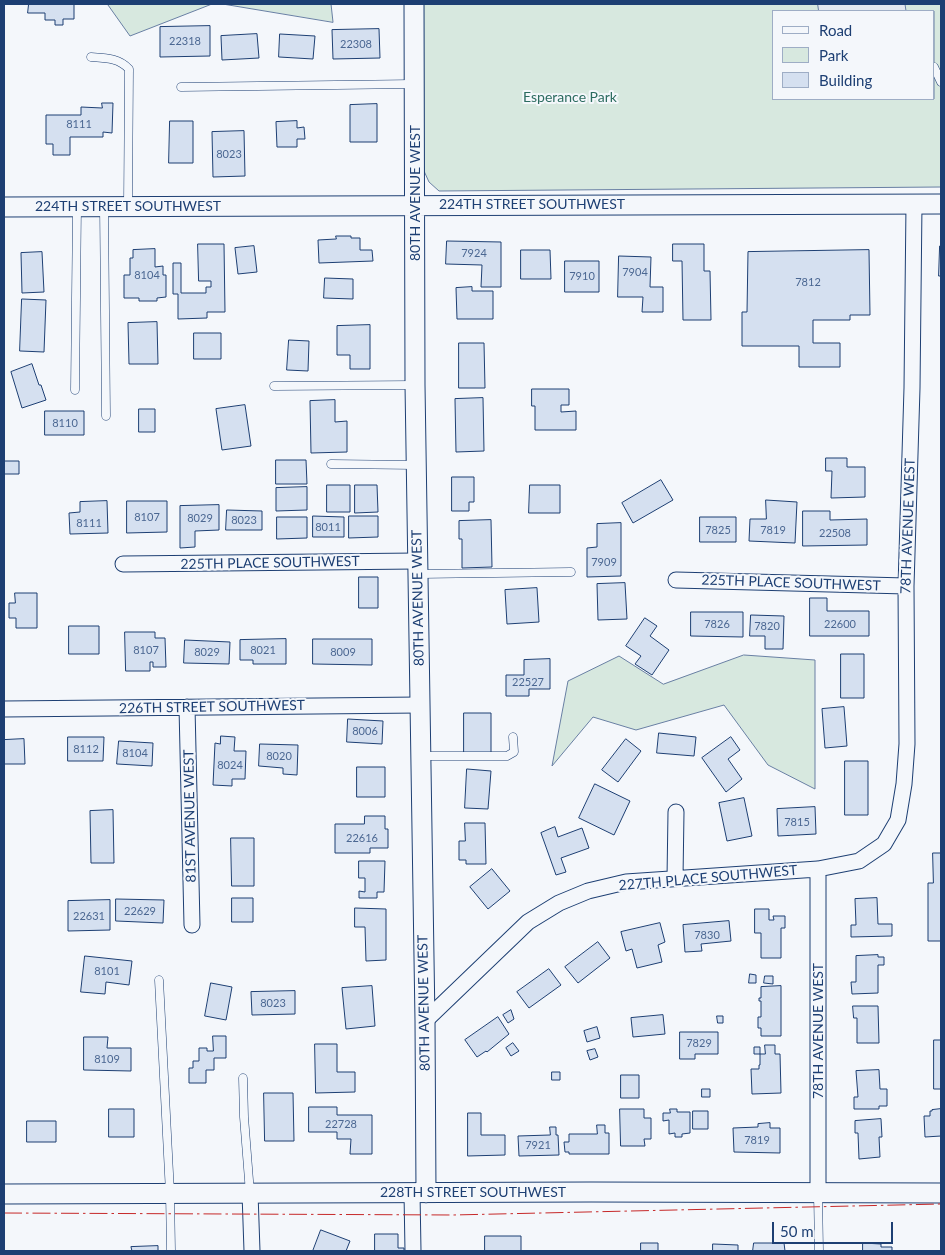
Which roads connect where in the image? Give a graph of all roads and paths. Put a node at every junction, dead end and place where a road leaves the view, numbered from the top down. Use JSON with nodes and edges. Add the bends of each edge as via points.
{"nodes":[{"id":1,"x":414,"y":4,"type":"edge"},
{"id":2,"x":91,"y":57,"type":"dead end"},
{"id":3,"x":935,"y":69,"type":"edge"},
{"id":4,"x":941,"y":82,"type":"edge"},
{"id":5,"x":415,"y":84,"type":"junction"},
{"id":6,"x":181,"y":86,"type":"dead end"},
{"id":7,"x":914,"y":204,"type":"junction"},
{"id":8,"x":941,"y":204,"type":"edge"},
{"id":9,"x":415,"y":205,"type":"junction"},
{"id":10,"x":77,"y":206,"type":"junction"},
{"id":11,"x":104,"y":206,"type":"junction"},
{"id":12,"x":128,"y":206,"type":"junction"},
{"id":13,"x":4,"y":207,"type":"edge"},
{"id":14,"x":415,"y":385,"type":"junction"},
{"id":15,"x":274,"y":386,"type":"dead end"},
{"id":16,"x":75,"y":390,"type":"dead end"},
{"id":17,"x":106,"y":416,"type":"dead end"},
{"id":18,"x":332,"y":464,"type":"dead end"},
{"id":19,"x":416,"y":466,"type":"junction"},
{"id":20,"x":123,"y":564,"type":"dead end"},
{"id":21,"x":417,"y":567,"type":"junction"},
{"id":22,"x":571,"y":572,"type":"dead end"},
{"id":23,"x":676,"y":580,"type":"dead end"},
{"id":24,"x":906,"y":586,"type":"junction"},
{"id":25,"x":420,"y":704,"type":"junction"},
{"id":26,"x":187,"y":707,"type":"junction"},
{"id":27,"x":4,"y":709,"type":"edge"},
{"id":28,"x":513,"y":737,"type":"dead end"},
{"id":29,"x":421,"y":756,"type":"junction"},
{"id":30,"x":676,"y":812,"type":"dead end"},
{"id":31,"x":884,"y":844,"type":"joint"},
{"id":32,"x":818,"y":869,"type":"junction"},
{"id":33,"x":675,"y":878,"type":"junction"},
{"id":34,"x":192,"y":925,"type":"dead end"},
{"id":35,"x":160,"y":980,"type":"dead end"},
{"id":36,"x":425,"y":1021,"type":"junction"},
{"id":37,"x":243,"y":1078,"type":"dead end"},
{"id":38,"x":818,"y":1192,"type":"junction"},
{"id":39,"x":170,"y":1193,"type":"junction"},
{"id":40,"x":250,"y":1193,"type":"junction"},
{"id":41,"x":419,"y":1193,"type":"junction"},
{"id":42,"x":941,"y":1193,"type":"edge"},
{"id":43,"x":4,"y":1194,"type":"edge"},
{"id":44,"x":171,"y":1251,"type":"edge"},
{"id":45,"x":252,"y":1251,"type":"edge"},
{"id":46,"x":413,"y":1251,"type":"edge"},
{"id":47,"x":819,"y":1251,"type":"edge"}],
"edges":[{"from":1,"to":5,"type":"street","name":"80TH AVENUE WEST"},
{"from":2,"to":12,"type":"lane","via":[[113,59],[129,69]]},
{"from":3,"to":4,"type":"lane"},
{"from":5,"to":6,"type":"lane"},
{"from":5,"to":9,"type":"street","name":"80TH AVENUE WEST"},
{"from":7,"to":8,"type":"street","name":"224TH STREET SOUTHWEST"},
{"from":7,"to":9,"type":"street","name":"224TH STREET SOUTHWEST"},
{"from":7,"to":24,"type":"street","name":"78TH AVENUE WEST"},
{"from":9,"to":12,"type":"street","name":"224TH STREET SOUTHWEST"},
{"from":9,"to":14,"type":"street","name":"80TH AVENUE WEST"},
{"from":10,"to":11,"type":"street","name":"224TH STREET SOUTHWEST"},
{"from":10,"to":13,"type":"street","name":"224TH STREET SOUTHWEST"},
{"from":10,"to":16,"type":"lane"},
{"from":11,"to":12,"type":"street","name":"224TH STREET SOUTHWEST"},
{"from":11,"to":17,"type":"lane"},
{"from":14,"to":15,"type":"lane"},
{"from":14,"to":19,"type":"street","name":"80TH AVENUE WEST"},
{"from":18,"to":19,"type":"lane"},
{"from":19,"to":21,"type":"street","name":"80TH AVENUE WEST"},
{"from":20,"to":21,"type":"street","name":"225TH PLACE SOUTHWEST"},
{"from":21,"to":22,"type":"lane"},
{"from":21,"to":25,"type":"street","name":"80TH AVENUE WEST"},
{"from":23,"to":24,"type":"street","name":"225TH PLACE SOUTHWEST"},
{"from":24,"to":31,"type":"street","name":"78TH AVENUE WEST","via":[[907,744],[904,784],[898,820]]},
{"from":25,"to":26,"type":"street","name":"226TH STREET SOUTHWEST"},
{"from":25,"to":29,"type":"street","name":"80TH AVENUE WEST"},
{"from":26,"to":27,"type":"street","name":"226TH STREET SOUTHWEST"},
{"from":26,"to":34,"type":"street","name":"81ST AVENUE WEST"},
{"from":28,"to":29,"type":"lane","via":[[514,752],[507,756]]},
{"from":29,"to":36,"type":"street","name":"80TH AVENUE WEST"},
{"from":30,"to":33,"type":"street"},
{"from":31,"to":32,"type":"street","name":"227TH PLACE SOUTHWEST","via":[[859,861]]},
{"from":32,"to":33,"type":"street","name":"227TH PLACE SOUTHWEST"},
{"from":32,"to":38,"type":"street","name":"78TH AVENUE WEST"},
{"from":33,"to":36,"type":"street","name":"227TH PLACE SOUTHWEST","via":[[626,882],[588,891],[559,903],[528,922]]},
{"from":35,"to":39,"type":"lane"},
{"from":36,"to":41,"type":"street","name":"80TH AVENUE WEST"},
{"from":37,"to":40,"type":"lane"},
{"from":38,"to":41,"type":"street","name":"228TH STREET SOUTHWEST"},
{"from":38,"to":42,"type":"street","name":"228TH STREET SOUTHWEST"},
{"from":38,"to":47,"type":"lane"},
{"from":39,"to":40,"type":"street","name":"228TH STREET SOUTHWEST"},
{"from":39,"to":43,"type":"street","name":"228TH STREET SOUTHWEST"},
{"from":39,"to":44,"type":"lane"},
{"from":40,"to":41,"type":"street","name":"228TH STREET SOUTHWEST"},
{"from":40,"to":45,"type":"street"},
{"from":41,"to":46,"type":"street"}]}
